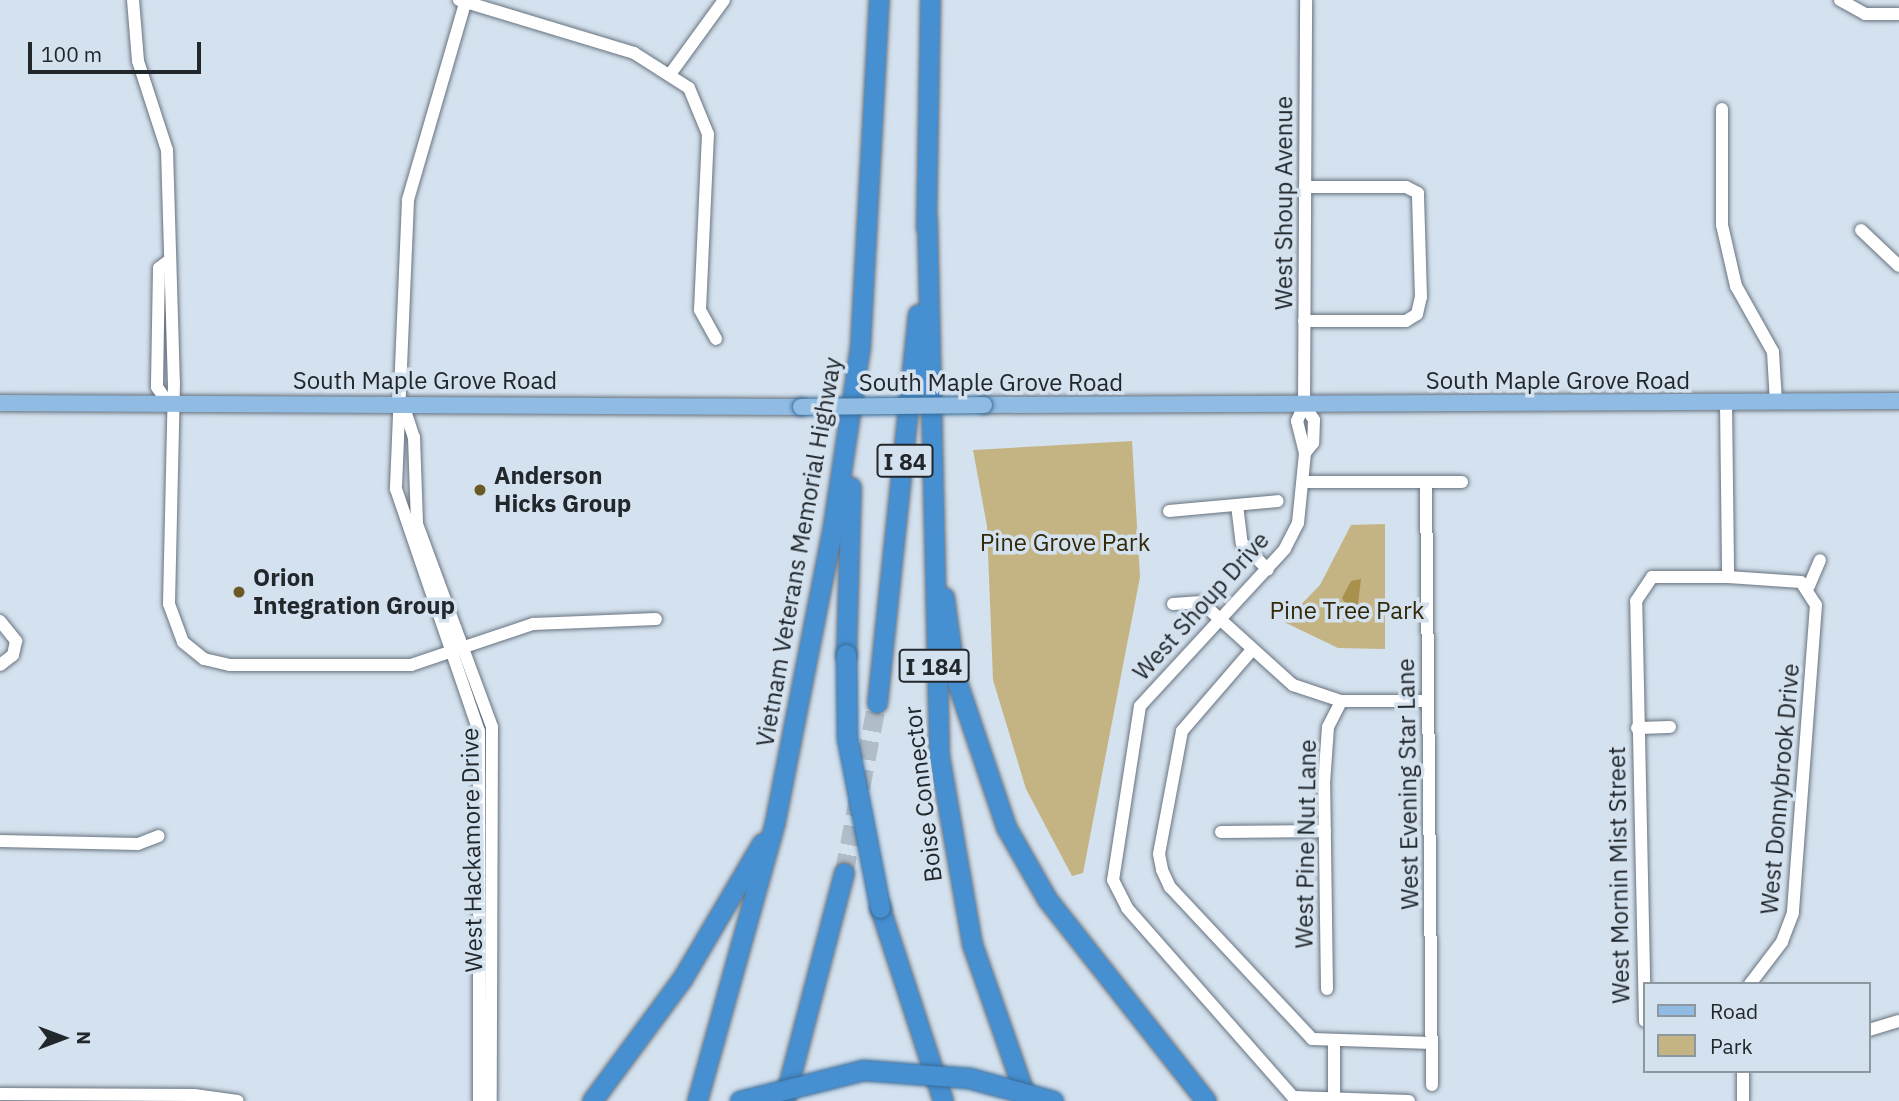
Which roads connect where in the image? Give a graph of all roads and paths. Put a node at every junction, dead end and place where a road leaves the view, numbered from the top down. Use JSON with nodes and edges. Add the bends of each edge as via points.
{"nodes":[{"id":1,"x":133,"y":0,"type":"edge"},
{"id":2,"x":724,"y":0,"type":"edge"},
{"id":3,"x":879,"y":0,"type":"edge"},
{"id":4,"x":930,"y":0,"type":"edge"},
{"id":5,"x":1306,"y":0,"type":"edge"},
{"id":6,"x":1840,"y":0,"type":"edge"},
{"id":7,"x":464,"y":1,"type":"edge"},
{"id":8,"x":1899,"y":14,"type":"edge"},
{"id":9,"x":671,"y":73,"type":"junction"},
{"id":10,"x":1722,"y":110,"type":"dead end"},
{"id":11,"x":1305,"y":187,"type":"junction"},
{"id":12,"x":927,"y":218,"type":"junction"},
{"id":13,"x":1861,"y":230,"type":"dead end"},
{"id":14,"x":1899,"y":266,"type":"edge"},
{"id":15,"x":1304,"y":321,"type":"junction"},
{"id":16,"x":716,"y":339,"type":"dead end"},
{"id":17,"x":860,"y":346,"type":"junction"},
{"id":18,"x":1899,"y":401,"type":"edge"},
{"id":19,"x":1776,"y":402,"type":"junction"},
{"id":20,"x":0,"y":403,"type":"edge"},
{"id":21,"x":1726,"y":403,"type":"junction"},
{"id":22,"x":169,"y":404,"type":"junction"},
{"id":23,"x":403,"y":404,"type":"junction"},
{"id":24,"x":1304,"y":405,"type":"junction"},
{"id":25,"x":1305,"y":453,"type":"joint"},
{"id":26,"x":1303,"y":482,"type":"junction"},
{"id":27,"x":1426,"y":482,"type":"junction"},
{"id":28,"x":1462,"y":482,"type":"dead end"},
{"id":29,"x":1278,"y":501,"type":"dead end"},
{"id":30,"x":1237,"y":505,"type":"junction"},
{"id":31,"x":1169,"y":511,"type":"dead end"},
{"id":32,"x":933,"y":521,"type":"junction"},
{"id":33,"x":1820,"y":560,"type":"dead end"},
{"id":34,"x":1268,"y":570,"type":"junction"},
{"id":35,"x":1728,"y":576,"type":"junction"},
{"id":36,"x":1809,"y":586,"type":"junction"},
{"id":37,"x":1173,"y":604,"type":"dead end"},
{"id":38,"x":656,"y":619,"type":"dead end"},
{"id":39,"x":1221,"y":620,"type":"junction"},
{"id":40,"x":0,"y":621,"type":"edge"},
{"id":41,"x":466,"y":646,"type":"junction"},
{"id":42,"x":453,"y":651,"type":"junction"},
{"id":43,"x":1251,"y":651,"type":"junction"},
{"id":44,"x":0,"y":665,"type":"edge"},
{"id":45,"x":1340,"y":701,"type":"junction"},
{"id":46,"x":1428,"y":701,"type":"junction"},
{"id":47,"x":877,"y":703,"type":"tunnel mouth"},
{"id":48,"x":1670,"y":727,"type":"dead end"},
{"id":49,"x":1637,"y":728,"type":"junction"},
{"id":50,"x":775,"y":821,"type":"junction"},
{"id":51,"x":1325,"y":831,"type":"junction"},
{"id":52,"x":1221,"y":832,"type":"dead end"},
{"id":53,"x":159,"y":836,"type":"dead end"},
{"id":54,"x":0,"y":841,"type":"edge"},
{"id":55,"x":844,"y":873,"type":"tunnel mouth"},
{"id":56,"x":1752,"y":982,"type":"edge"},
{"id":57,"x":1644,"y":984,"type":"edge"},
{"id":58,"x":1327,"y":989,"type":"dead end"},
{"id":59,"x":1899,"y":1021,"type":"edge"},
{"id":60,"x":1871,"y":1029,"type":"edge"},
{"id":61,"x":919,"y":1043,"type":"junction"},
{"id":62,"x":1432,"y":1043,"type":"junction"},
{"id":63,"x":1334,"y":1045,"type":"junction"},
{"id":64,"x":1743,"y":1073,"type":"edge"},
{"id":65,"x":1432,"y":1085,"type":"dead end"},
{"id":66,"x":0,"y":1094,"type":"edge"},
{"id":67,"x":1334,"y":1100,"type":"edge"},
{"id":68,"x":238,"y":1101,"type":"edge"},
{"id":69,"x":479,"y":1101,"type":"edge"},
{"id":70,"x":491,"y":1101,"type":"edge"},
{"id":71,"x":592,"y":1101,"type":"edge"},
{"id":72,"x":697,"y":1101,"type":"edge"},
{"id":73,"x":740,"y":1101,"type":"edge"},
{"id":74,"x":784,"y":1101,"type":"edge"},
{"id":75,"x":935,"y":1101,"type":"edge"},
{"id":76,"x":943,"y":1101,"type":"edge"},
{"id":77,"x":1027,"y":1101,"type":"edge"},
{"id":78,"x":1053,"y":1101,"type":"edge"},
{"id":79,"x":1206,"y":1101,"type":"edge"},
{"id":80,"x":1409,"y":1101,"type":"edge"},
{"id":81,"x":1743,"y":1101,"type":"edge"}],
"edges":[{"from":1,"to":22,"type":"street","via":[[138,61],[167,150],[167,262],[159,268],[157,387]]},
{"from":2,"to":9,"type":"street"},
{"from":3,"to":17,"type":"highway","name":"Vietnam Veterans Memorial Highway","number":"I 84"},
{"from":4,"to":12,"type":"highway","number":"I 84"},
{"from":5,"to":11,"type":"street","name":"West Shoup Avenue"},
{"from":6,"to":8,"type":"street","via":[[1865,14]]},
{"from":7,"to":9,"type":"street","via":[[634,53]]},
{"from":7,"to":23,"type":"street","name":"West Hackamore Drive","via":[[408,200]]},
{"from":9,"to":16,"type":"street","via":[[689,88],[708,134],[700,310]]},
{"from":10,"to":19,"type":"street","via":[[1722,225],[1736,286],[1773,352]]},
{"from":11,"to":15,"type":"street","name":"West Shoup Avenue"},
{"from":11,"to":15,"type":"street","via":[[1406,187],[1418,193],[1417,314],[1405,321]]},
{"from":12,"to":32,"type":"highway","name":"Boise Connector","number":"I 184"},
{"from":12,"to":47,"type":"highway","number":"I 84"},
{"from":13,"to":14,"type":"street"},
{"from":15,"to":24,"type":"street","name":"West Shoup Avenue"},
{"from":17,"to":50,"type":"highway","name":"Vietnam Veterans Memorial Highway","number":"I 84","via":[[833,525]]},
{"from":17,"to":61,"type":"highway","bridge":true,"via":[[844,580],[847,738],[880,908]]},
{"from":18,"to":19,"type":"main road","name":"South Maple Grove Road"},
{"from":19,"to":21,"type":"main road","name":"South Maple Grove Road"},
{"from":20,"to":22,"type":"main road","name":"South Maple Grove Road"},
{"from":21,"to":24,"type":"main road","name":"South Maple Grove Road"},
{"from":21,"to":35,"type":"street"},
{"from":22,"to":23,"type":"main road","name":"South Maple Grove Road"},
{"from":22,"to":42,"type":"street","via":[[169,604],[176,631],[192,652],[230,665],[411,665]]},
{"from":23,"to":24,"type":"main road","name":"South Maple Grove Road","bridge":true},
{"from":23,"to":41,"type":"street","name":"West Hackamore Drive","via":[[414,437],[417,524]]},
{"from":23,"to":42,"type":"street","name":"West Hackamore Drive","via":[[396,436],[398,508]]},
{"from":24,"to":25,"type":"street","name":"West Shoup Avenue","via":[[1297,421]]},
{"from":25,"to":26,"type":"street","name":"West Shoup Drive"},
{"from":26,"to":27,"type":"street"},
{"from":26,"to":34,"type":"street","name":"West Shoup Drive","via":[[1298,523]]},
{"from":27,"to":28,"type":"street"},
{"from":27,"to":46,"type":"street","name":"West Evening Star Lane"},
{"from":29,"to":30,"type":"street"},
{"from":30,"to":31,"type":"street"},
{"from":30,"to":34,"type":"street","via":[[1242,543]]},
{"from":32,"to":77,"type":"highway","name":"Boise Connector","number":"I 184","via":[[939,755],[954,864],[972,944]]},
{"from":32,"to":79,"type":"highway","via":[[956,676],[1006,827],[1046,899]]},
{"from":33,"to":36,"type":"street"},
{"from":34,"to":39,"type":"street","name":"West Shoup Drive"},
{"from":35,"to":36,"type":"street"},
{"from":35,"to":49,"type":"street","name":"West Mornin Mist Street","via":[[1661,575],[1639,590]]},
{"from":36,"to":56,"type":"street","name":"West Donnybrook Drive","via":[[1816,605],[1793,913],[1782,942]]},
{"from":37,"to":39,"type":"street","via":[[1201,602]]},
{"from":38,"to":41,"type":"street","via":[[554,621]]},
{"from":39,"to":43,"type":"street"},
{"from":39,"to":67,"type":"street","name":"West Shoup Drive","via":[[1140,706],[1113,880],[1127,908],[1293,1097]]},
{"from":40,"to":44,"type":"street","via":[[16,641],[13,655]]},
{"from":41,"to":42,"type":"street"},
{"from":41,"to":70,"type":"street","name":"West Hackamore Drive","via":[[489,707],[494,751]]},
{"from":42,"to":69,"type":"street","name":"West Hackamore Drive","via":[[480,744]]},
{"from":43,"to":45,"type":"street","via":[[1293,685]]},
{"from":43,"to":63,"type":"street","via":[[1182,731],[1159,854],[1162,870],[1170,887],[1311,1040]]},
{"from":45,"to":46,"type":"street"},
{"from":45,"to":51,"type":"street","name":"West Pine Nut Lane","via":[[1328,727]]},
{"from":46,"to":62,"type":"street","name":"West Evening Star Lane"},
{"from":48,"to":49,"type":"street","name":"West Mornin Mist Street"},
{"from":49,"to":57,"type":"street","name":"West Mornin Mist Street"},
{"from":50,"to":71,"type":"highway","via":[[682,979]]},
{"from":50,"to":72,"type":"highway","name":"Vietnam Veterans Memorial Highway","number":"I 84"},
{"from":51,"to":52,"type":"street"},
{"from":51,"to":58,"type":"street","name":"West Pine Nut Lane"},
{"from":53,"to":54,"type":"street","via":[[138,844]]},
{"from":55,"to":74,"type":"highway"},
{"from":59,"to":60,"type":"street"},
{"from":61,"to":75,"type":"highway"},
{"from":61,"to":76,"type":"highway"},
{"from":62,"to":63,"type":"street"},
{"from":62,"to":65,"type":"street","name":"West Evening Star Lane"},
{"from":63,"to":67,"type":"street"},
{"from":64,"to":81,"type":"street"},
{"from":66,"to":68,"type":"street","via":[[194,1095]]},
{"from":67,"to":80,"type":"street"},
{"from":73,"to":78,"type":"highway","bridge":true,"via":[[808,1079],[890,1070],[969,1078]]}]}
